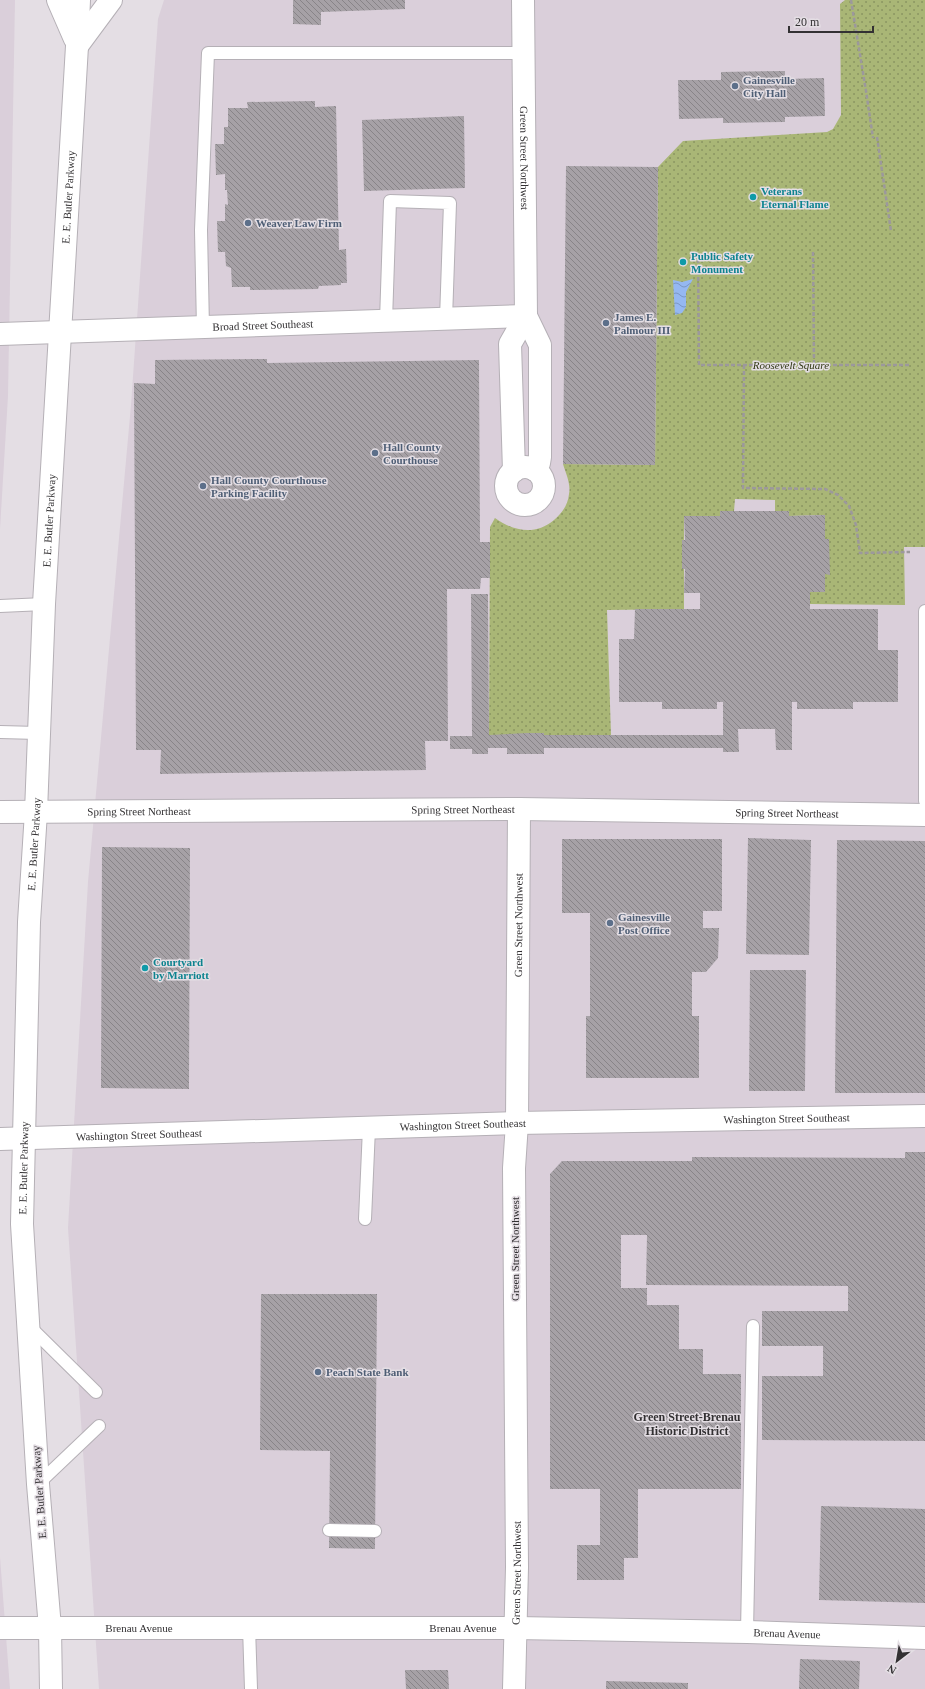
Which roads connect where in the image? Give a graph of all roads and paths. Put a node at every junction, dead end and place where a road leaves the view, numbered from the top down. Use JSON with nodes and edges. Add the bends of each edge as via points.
{"nodes":[{"id":1,"x":58,"y":0,"type":"edge"},
{"id":2,"x":79,"y":0,"type":"edge"},
{"id":3,"x":111,"y":0,"type":"edge"},
{"id":4,"x":523,"y":0,"type":"edge"},
{"id":5,"x":850,"y":0,"type":"edge"},
{"id":6,"x":78,"y":46,"type":"junction"},
{"id":7,"x":524,"y":53,"type":"junction"},
{"id":8,"x":877,"y":137,"type":"dead end"},
{"id":9,"x":872,"y":138,"type":"dead end"},
{"id":10,"x":891,"y":231,"type":"dead end"},
{"id":11,"x":813,"y":252,"type":"dead end"},
{"id":12,"x":698,"y":253,"type":"dead end"},
{"id":13,"x":526,"y":316,"type":"junction"},
{"id":14,"x":446,"y":319,"type":"junction"},
{"id":15,"x":386,"y":321,"type":"junction"},
{"id":16,"x":204,"y":328,"type":"junction"},
{"id":17,"x":60,"y":333,"type":"junction"},
{"id":18,"x":0,"y":334,"type":"edge"},
{"id":19,"x":744,"y":365,"type":"junction"},
{"id":20,"x":766,"y":365,"type":"dead end"},
{"id":21,"x":909,"y":365,"type":"dead end"},
{"id":22,"x":910,"y":552,"type":"dead end"},
{"id":23,"x":44,"y":604,"type":"junction"},
{"id":24,"x":0,"y":606,"type":"edge"},
{"id":25,"x":925,"y":611,"type":"edge"},
{"id":26,"x":0,"y":732,"type":"edge"},
{"id":27,"x":38,"y":733,"type":"junction"},
{"id":28,"x":925,"y":801,"type":"edge"},
{"id":29,"x":519,"y":809,"type":"junction"},
{"id":30,"x":0,"y":812,"type":"edge"},
{"id":31,"x":36,"y":812,"type":"junction"},
{"id":32,"x":925,"y":815,"type":"edge"},
{"id":33,"x":925,"y":1116,"type":"edge"},
{"id":34,"x":517,"y":1123,"type":"junction"},
{"id":35,"x":369,"y":1128,"type":"junction"},
{"id":36,"x":24,"y":1138,"type":"junction"},
{"id":37,"x":0,"y":1139,"type":"edge"},
{"id":38,"x":365,"y":1219,"type":"dead end"},
{"id":39,"x":28,"y":1325,"type":"junction"},
{"id":40,"x":753,"y":1326,"type":"dead end"},
{"id":41,"x":96,"y":1392,"type":"dead end"},
{"id":42,"x":99,"y":1426,"type":"dead end"},
{"id":43,"x":38,"y":1484,"type":"junction"},
{"id":44,"x":329,"y":1530,"type":"dead end"},
{"id":45,"x":375,"y":1531,"type":"dead end"},
{"id":46,"x":249,"y":1627,"type":"junction"},
{"id":47,"x":0,"y":1628,"type":"edge"},
{"id":48,"x":50,"y":1628,"type":"junction"},
{"id":49,"x":516,"y":1628,"type":"junction"},
{"id":50,"x":747,"y":1632,"type":"junction"},
{"id":51,"x":925,"y":1638,"type":"edge"},
{"id":52,"x":51,"y":1689,"type":"edge"},
{"id":53,"x":251,"y":1689,"type":"edge"},
{"id":54,"x":514,"y":1689,"type":"edge"}],
"edges":[{"from":1,"to":6,"type":"main road"},
{"from":2,"to":6,"type":"main road","name":"E. E. Butler Parkway"},
{"from":3,"to":6,"type":"main road"},
{"from":4,"to":7,"type":"main road","name":"Green Street Northwest"},
{"from":5,"to":9,"type":"path"},
{"from":6,"to":17,"type":"main road","name":"E. E. Butler Parkway"},
{"from":7,"to":13,"type":"main road","name":"Green Street Northwest"},
{"from":7,"to":16,"type":"lane","via":[[208,53],[201,230]]},
{"from":8,"to":10,"type":"path"},
{"from":11,"to":21,"type":"path","via":[[814,365]]},
{"from":12,"to":19,"type":"path","via":[[699,365]]},
{"from":13,"to":13,"type":"main road","name":"Green Street Northwest","via":[[510,344],[524,471],[539,464],[540,457],[540,346]]},
{"from":13,"to":14,"type":"main road","name":"Broad Street Southeast"},
{"from":14,"to":15,"type":"main road","name":"Broad Street Southeast"},
{"from":14,"to":15,"type":"lane","via":[[450,203],[390,201]]},
{"from":15,"to":16,"type":"main road","name":"Broad Street Southeast"},
{"from":16,"to":17,"type":"main road","name":"Broad Street Southeast"},
{"from":17,"to":18,"type":"main road","name":"Broad Street Southeast"},
{"from":17,"to":23,"type":"main road","name":"E. E. Butler Parkway"},
{"from":19,"to":20,"type":"path"},
{"from":19,"to":22,"type":"path","via":[[743,488],[825,489],[838,495],[849,506],[856,525],[860,553]]},
{"from":23,"to":24,"type":"lane"},
{"from":23,"to":27,"type":"main road","name":"E. E. Butler Parkway"},
{"from":25,"to":28,"type":"lane"},
{"from":26,"to":27,"type":"lane"},
{"from":27,"to":31,"type":"main road","name":"E. E. Butler Parkway"},
{"from":29,"to":31,"type":"main road","name":"Spring Street Northeast"},
{"from":29,"to":32,"type":"main road","name":"Spring Street Northeast"},
{"from":29,"to":34,"type":"main road","name":"Green Street Northwest"},
{"from":30,"to":31,"type":"main road","name":"Spring Street Northeast"},
{"from":31,"to":36,"type":"main road","name":"E. E. Butler Parkway","via":[[29,922]]},
{"from":33,"to":34,"type":"main road","name":"Washington Street Southeast"},
{"from":34,"to":35,"type":"main road","name":"Washington Street Southeast"},
{"from":34,"to":49,"type":"main road","name":"Green Street Northwest","via":[[514,1168]]},
{"from":35,"to":36,"type":"main road","name":"Washington Street Southeast"},
{"from":35,"to":38,"type":"lane"},
{"from":36,"to":37,"type":"main road","name":"Washington Street Southeast"},
{"from":36,"to":39,"type":"main road","name":"E. E. Butler Parkway","via":[[22,1224]]},
{"from":39,"to":41,"type":"lane"},
{"from":39,"to":43,"type":"main road","name":"E. E. Butler Parkway"},
{"from":40,"to":50,"type":"lane"},
{"from":42,"to":43,"type":"lane"},
{"from":43,"to":48,"type":"main road","name":"E. E. Butler Parkway"},
{"from":44,"to":45,"type":"lane"},
{"from":46,"to":48,"type":"main road","name":"Brenau Avenue"},
{"from":46,"to":49,"type":"main road","name":"Brenau Avenue"},
{"from":46,"to":53,"type":"lane"},
{"from":47,"to":48,"type":"main road","name":"Brenau Avenue"},
{"from":48,"to":52,"type":"main road","name":"E. E. Butler Parkway"},
{"from":49,"to":50,"type":"main road","name":"Brenau Avenue"},
{"from":49,"to":54,"type":"main road","name":"Green Street Northwest"},
{"from":50,"to":51,"type":"main road","name":"Brenau Avenue"}]}
